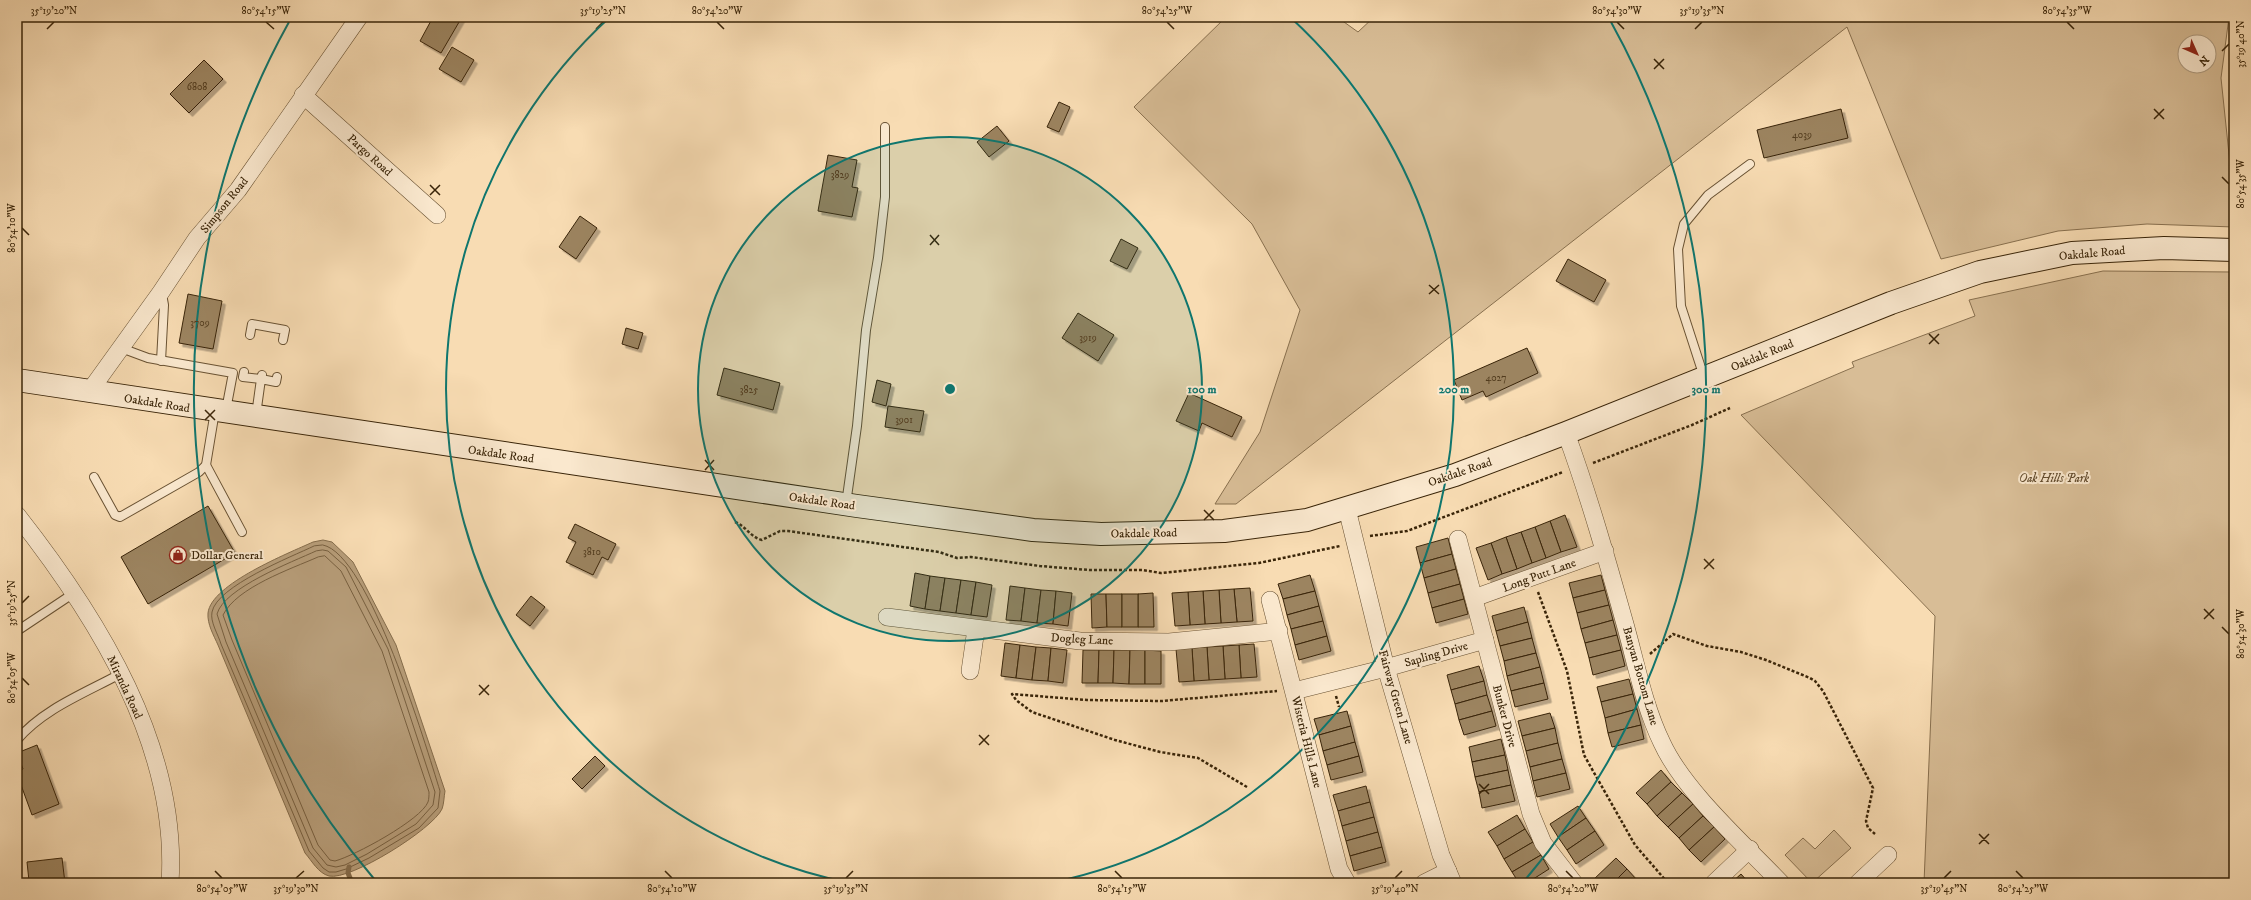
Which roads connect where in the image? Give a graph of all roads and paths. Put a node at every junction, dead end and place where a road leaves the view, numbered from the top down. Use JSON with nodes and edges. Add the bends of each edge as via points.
{"nodes":[{"id":1,"x":359,"y":17,"type":"edge"},
{"id":2,"x":303,"y":95,"type":"junction"},
{"id":3,"x":885,"y":127,"type":"dead end"},
{"id":4,"x":1750,"y":164,"type":"dead end"},
{"id":5,"x":437,"y":216,"type":"dead end"},
{"id":6,"x":2234,"y":250,"type":"edge"},
{"id":7,"x":161,"y":292,"type":"junction"},
{"id":8,"x":269,"y":328,"type":"junction"},
{"id":9,"x":250,"y":335,"type":"dead end"},
{"id":10,"x":267,"y":337,"type":"dead end"},
{"id":11,"x":283,"y":340,"type":"dead end"},
{"id":12,"x":121,"y":348,"type":"junction"},
{"id":13,"x":161,"y":361,"type":"junction"},
{"id":14,"x":233,"y":373,"type":"junction"},
{"id":15,"x":261,"y":377,"type":"junction"},
{"id":16,"x":276,"y":378,"type":"dead end"},
{"id":17,"x":1704,"y":378,"type":"junction"},
{"id":18,"x":17,"y":380,"type":"edge"},
{"id":19,"x":89,"y":392,"type":"junction"},
{"id":20,"x":1730,"y":408,"type":"dead end"},
{"id":21,"x":220,"y":412,"type":"junction"},
{"id":22,"x":255,"y":417,"type":"junction"},
{"id":23,"x":1566,"y":433,"type":"junction"},
{"id":24,"x":206,"y":465,"type":"junction"},
{"id":25,"x":1578,"y":467,"type":"junction"},
{"id":26,"x":94,"y":477,"type":"dead end"},
{"id":27,"x":845,"y":505,"type":"junction"},
{"id":28,"x":1347,"y":509,"type":"junction"},
{"id":29,"x":17,"y":515,"type":"edge"},
{"id":30,"x":735,"y":522,"type":"dead end"},
{"id":31,"x":242,"y":532,"type":"dead end"},
{"id":32,"x":1369,"y":536,"type":"dead end"},
{"id":33,"x":1458,"y":539,"type":"dead end"},
{"id":34,"x":1344,"y":545,"type":"dead end"},
{"id":35,"x":1605,"y":550,"type":"junction"},
{"id":36,"x":1536,"y":586,"type":"dead end"},
{"id":37,"x":74,"y":593,"type":"junction"},
{"id":38,"x":1474,"y":598,"type":"junction"},
{"id":39,"x":1270,"y":600,"type":"dead end"},
{"id":40,"x":886,"y":617,"type":"dead end"},
{"id":41,"x":976,"y":629,"type":"junction"},
{"id":42,"x":17,"y":631,"type":"edge"},
{"id":43,"x":1279,"y":631,"type":"junction"},
{"id":44,"x":1485,"y":640,"type":"junction"},
{"id":45,"x":1648,"y":656,"type":"dead end"},
{"id":46,"x":1386,"y":668,"type":"junction"},
{"id":47,"x":970,"y":671,"type":"dead end"},
{"id":48,"x":120,"y":674,"type":"junction"},
{"id":49,"x":1287,"y":691,"type":"junction"},
{"id":50,"x":17,"y":740,"type":"edge"},
{"id":51,"x":1247,"y":787,"type":"dead end"},
{"id":52,"x":1875,"y":834,"type":"dead end"},
{"id":53,"x":1750,"y":849,"type":"junction"},
{"id":54,"x":1888,"y":855,"type":"dead end"},
{"id":55,"x":1451,"y":877,"type":"edge"},
{"id":56,"x":170,"y":883,"type":"edge"},
{"id":57,"x":1346,"y":883,"type":"edge"},
{"id":58,"x":1424,"y":883,"type":"edge"},
{"id":59,"x":1574,"y":883,"type":"edge"},
{"id":60,"x":1668,"y":883,"type":"edge"},
{"id":61,"x":1714,"y":883,"type":"edge"},
{"id":62,"x":1781,"y":883,"type":"edge"},
{"id":63,"x":1858,"y":883,"type":"edge"}],
"edges":[{"from":1,"to":2,"type":"street","name":"Simpson Road"},
{"from":2,"to":5,"type":"street","name":"Pargo Road"},
{"from":2,"to":7,"type":"street","name":"Simpson Road","via":[[238,190],[197,238]]},
{"from":3,"to":27,"type":"lane","via":[[885,197]]},
{"from":4,"to":17,"type":"lane","via":[[1708,195],[1684,224],[1678,249],[1682,306]]},
{"from":6,"to":17,"type":"main road","name":"Oakdale Road","via":[[2164,248],[2072,253],[1980,272],[1891,303]]},
{"from":7,"to":12,"type":"street","name":"Simpson Road"},
{"from":7,"to":13,"type":"lane","via":[[164,305]]},
{"from":8,"to":9,"type":"lane","via":[[252,324]]},
{"from":8,"to":10,"type":"lane"},
{"from":8,"to":11,"type":"lane","via":[[285,330]]},
{"from":12,"to":13,"type":"lane"},
{"from":12,"to":19,"type":"street","name":"Simpson Road"},
{"from":13,"to":14,"type":"lane"},
{"from":14,"to":15,"type":"lane"},
{"from":14,"to":21,"type":"lane"},
{"from":15,"to":16,"type":"lane","via":[[276,382]]},
{"from":15,"to":22,"type":"lane"},
{"from":17,"to":23,"type":"main road","name":"Oakdale Road"},
{"from":18,"to":19,"type":"main road","name":"Oakdale Road"},
{"from":19,"to":21,"type":"main road","name":"Oakdale Road"},
{"from":20,"to":25,"type":"path","via":[[1692,425]]},
{"from":21,"to":22,"type":"main road","name":"Oakdale Road"},
{"from":21,"to":24,"type":"lane"},
{"from":22,"to":27,"type":"main road","name":"Oakdale Road"},
{"from":23,"to":25,"type":"street","name":"Banyan Bottom Lane"},
{"from":23,"to":28,"type":"main road","name":"Oakdale Road","via":[[1455,475]]},
{"from":24,"to":26,"type":"lane","via":[[200,472],[120,517],[115,515]]},
{"from":24,"to":31,"type":"lane"},
{"from":25,"to":32,"type":"path","via":[[1407,531]]},
{"from":25,"to":35,"type":"street","name":"Banyan Bottom Lane"},
{"from":27,"to":28,"type":"main road","name":"Oakdale Road","via":[[1033,530],[1101,534],[1224,531],[1307,520]]},
{"from":28,"to":46,"type":"street","name":"Fairway Green Lane"},
{"from":29,"to":37,"type":"street","name":"Miranda Road"},
{"from":30,"to":34,"type":"path","via":[[755,539],[762,540],[780,531],[788,531],[939,552],[957,558],[971,557],[1047,566],[1161,573],[1259,562]]},
{"from":33,"to":38,"type":"street","name":"Bunker Drive"},
{"from":35,"to":38,"type":"street","name":"Long Putt Lane"},
{"from":35,"to":53,"type":"street","name":"Banyan Bottom Lane","via":[[1651,717],[1662,744],[1700,798]]},
{"from":36,"to":60,"type":"path","via":[[1567,671],[1584,755],[1634,845]]},
{"from":37,"to":42,"type":"lane"},
{"from":37,"to":48,"type":"street","name":"Miranda Road","via":[[103,640]]},
{"from":38,"to":44,"type":"street","name":"Bunker Drive"},
{"from":39,"to":43,"type":"street","name":"Wisteria Hills Lane"},
{"from":40,"to":41,"type":"street","name":"Dogleg Lane"},
{"from":41,"to":43,"type":"street","name":"Dogleg Lane","via":[[1080,641],[1169,642]]},
{"from":41,"to":47,"type":"street"},
{"from":43,"to":49,"type":"street","name":"Wisteria Hills Lane"},
{"from":44,"to":46,"type":"street","name":"Sapling Drive"},
{"from":44,"to":59,"type":"street","name":"Bunker Drive","via":[[1531,814],[1543,843]]},
{"from":45,"to":52,"type":"path","via":[[1673,634],[1707,646],[1752,655],[1815,681],[1823,691],[1873,788],[1866,821],[1868,828]]},
{"from":46,"to":49,"type":"street","name":"Sapling Drive"},
{"from":46,"to":55,"type":"street","name":"Fairway Green Lane","via":[[1441,855]]},
{"from":48,"to":50,"type":"lane","via":[[44,716]]},
{"from":48,"to":56,"type":"street","name":"Miranda Road","via":[[146,731],[167,805],[171,841]]},
{"from":49,"to":51,"type":"path","via":[[1162,701],[1087,700],[1012,694],[1032,712],[1115,740],[1160,752],[1198,758]]},
{"from":49,"to":57,"type":"street","name":"Wisteria Hills Lane","via":[[1339,869]]},
{"from":53,"to":61,"type":"street"},
{"from":53,"to":62,"type":"street","name":"Banyan Bottom Lane"},
{"from":54,"to":63,"type":"street"},
{"from":55,"to":58,"type":"street"}]}
